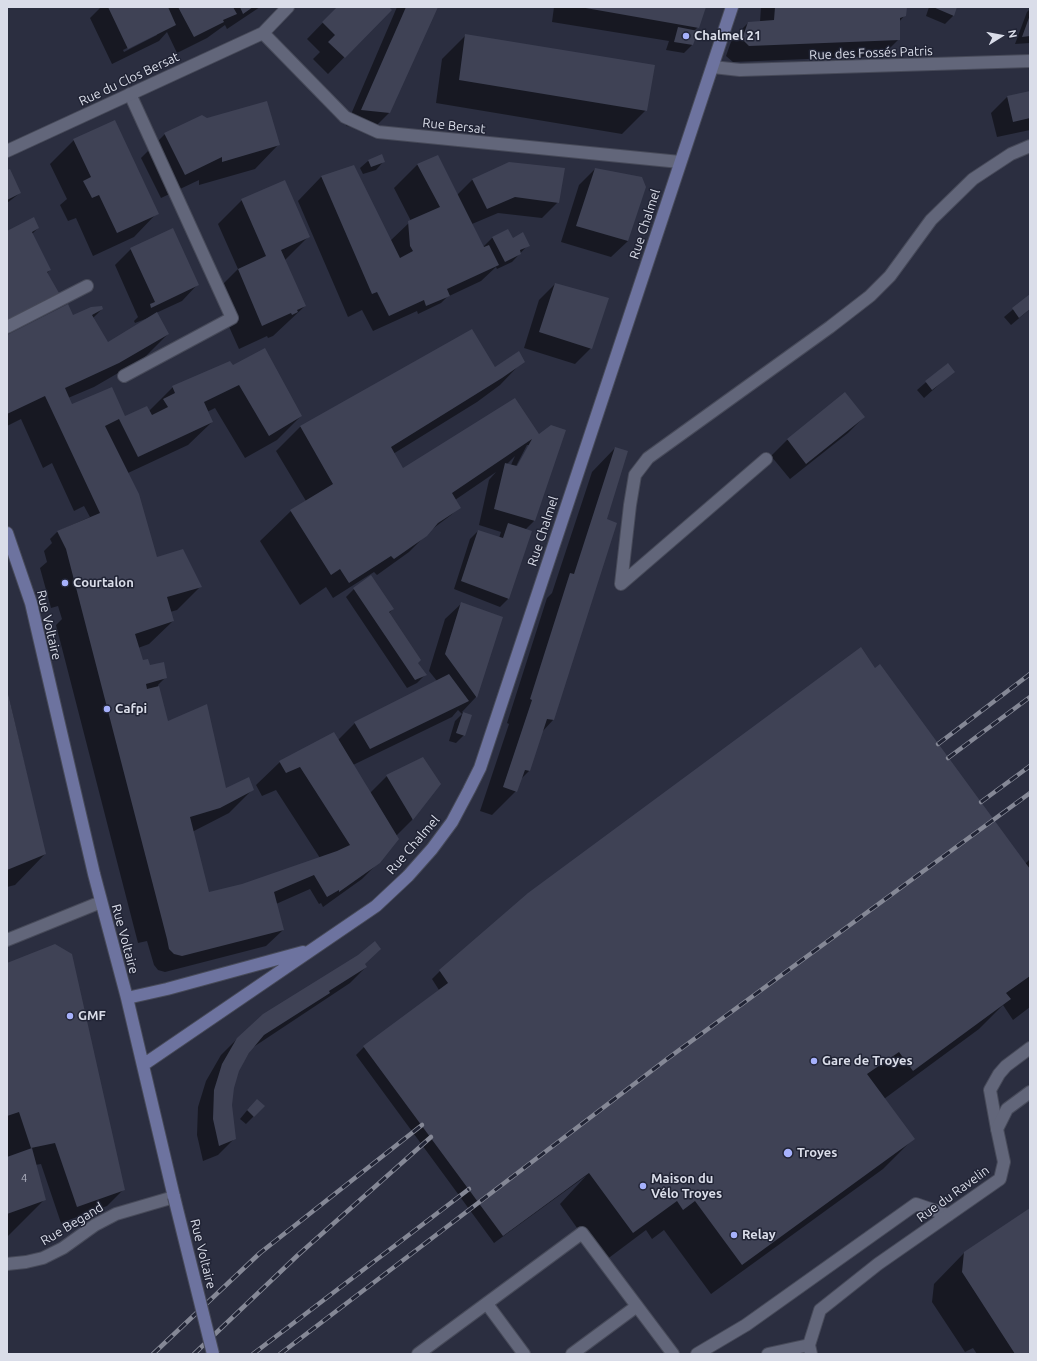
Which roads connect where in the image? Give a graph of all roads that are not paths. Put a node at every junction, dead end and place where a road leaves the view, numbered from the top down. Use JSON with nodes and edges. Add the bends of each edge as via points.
{"nodes":[{"id":1,"x":288,"y":7,"type":"edge"},
{"id":2,"x":732,"y":7,"type":"edge"},
{"id":3,"x":263,"y":33,"type":"junction"},
{"id":4,"x":1030,"y":61,"type":"edge"},
{"id":5,"x":713,"y":67,"type":"junction"},
{"id":6,"x":130,"y":94,"type":"junction"},
{"id":7,"x":1030,"y":146,"type":"edge"},
{"id":8,"x":7,"y":151,"type":"edge"},
{"id":9,"x":680,"y":162,"type":"junction"},
{"id":10,"x":87,"y":286,"type":"dead end"},
{"id":11,"x":7,"y":327,"type":"edge"},
{"id":12,"x":124,"y":376,"type":"dead end"},
{"id":13,"x":766,"y":459,"type":"dead end"},
{"id":14,"x":7,"y":533,"type":"edge"},
{"id":15,"x":101,"y":902,"type":"junction"},
{"id":16,"x":7,"y":940,"type":"edge"},
{"id":17,"x":314,"y":949,"type":"junction"},
{"id":18,"x":127,"y":998,"type":"junction"},
{"id":19,"x":1030,"y":1048,"type":"edge"},
{"id":20,"x":142,"y":1065,"type":"junction"},
{"id":21,"x":1030,"y":1092,"type":"edge"},
{"id":22,"x":997,"y":1129,"type":"junction"},
{"id":23,"x":174,"y":1197,"type":"junction"},
{"id":24,"x":948,"y":1215,"type":"junction"},
{"id":25,"x":7,"y":1264,"type":"edge"},
{"id":26,"x":487,"y":1304,"type":"junction"},
{"id":27,"x":637,"y":1306,"type":"junction"},
{"id":28,"x":810,"y":1349,"type":"edge"},
{"id":29,"x":213,"y":1354,"type":"edge"},
{"id":30,"x":418,"y":1354,"type":"edge"},
{"id":31,"x":524,"y":1354,"type":"edge"},
{"id":32,"x":572,"y":1354,"type":"edge"},
{"id":33,"x":673,"y":1354,"type":"edge"},
{"id":34,"x":697,"y":1354,"type":"edge"},
{"id":35,"x":768,"y":1354,"type":"edge"}],
"edges":[{"from":1,"to":3,"type":"street"},
{"from":2,"to":5,"type":"street","name":"Rue Chalmel"},
{"from":3,"to":6,"type":"street","name":"Rue du Clos Bersat"},
{"from":3,"to":9,"type":"street","name":"Rue Bersat","via":[[345,117],[378,132]]},
{"from":4,"to":5,"type":"street","name":"Rue des Fossés Patris","via":[[740,70]]},
{"from":5,"to":9,"type":"street","name":"Rue Chalmel"},
{"from":6,"to":8,"type":"street","name":"Rue du Clos Bersat"},
{"from":6,"to":12,"type":"street","via":[[232,318]]},
{"from":7,"to":13,"type":"street","via":[[1011,154],[973,179],[931,220],[890,276],[870,296],[648,458],[635,475],[621,584]]},
{"from":9,"to":17,"type":"street","name":"Rue Chalmel","via":[[480,768],[452,822],[408,876],[376,906]]},
{"from":10,"to":11,"type":"street"},
{"from":14,"to":15,"type":"street","name":"Rue Voltaire","via":[[31,603]]},
{"from":15,"to":16,"type":"street"},
{"from":15,"to":18,"type":"street","name":"Rue Voltaire"},
{"from":17,"to":18,"type":"street","name":"Rue Chalmel"},
{"from":17,"to":20,"type":"street","name":"Rue Chalmel"},
{"from":18,"to":20,"type":"street","name":"Rue Voltaire"},
{"from":19,"to":22,"type":"street","name":"Rue du Ravelin","via":[[1006,1066],[990,1090]]},
{"from":20,"to":23,"type":"street","name":"Rue Voltaire"},
{"from":21,"to":22,"type":"street","via":[[1007,1108]]},
{"from":22,"to":24,"type":"street","name":"Rue du Ravelin","via":[[1004,1162],[1000,1179]]},
{"from":23,"to":25,"type":"street","name":"Rue Begand","via":[[116,1214],[43,1258]]},
{"from":23,"to":29,"type":"street","name":"Rue Voltaire","bridge":true},
{"from":24,"to":28,"type":"street","name":"Rue du Ravelin","via":[[878,1264],[820,1310]]},
{"from":24,"to":34,"type":"street","via":[[916,1204],[746,1324]]},
{"from":26,"to":27,"type":"street","via":[[582,1233]]},
{"from":26,"to":30,"type":"street"},
{"from":26,"to":31,"type":"street"},
{"from":27,"to":32,"type":"street"},
{"from":27,"to":33,"type":"street"},
{"from":28,"to":35,"type":"street"}]}
